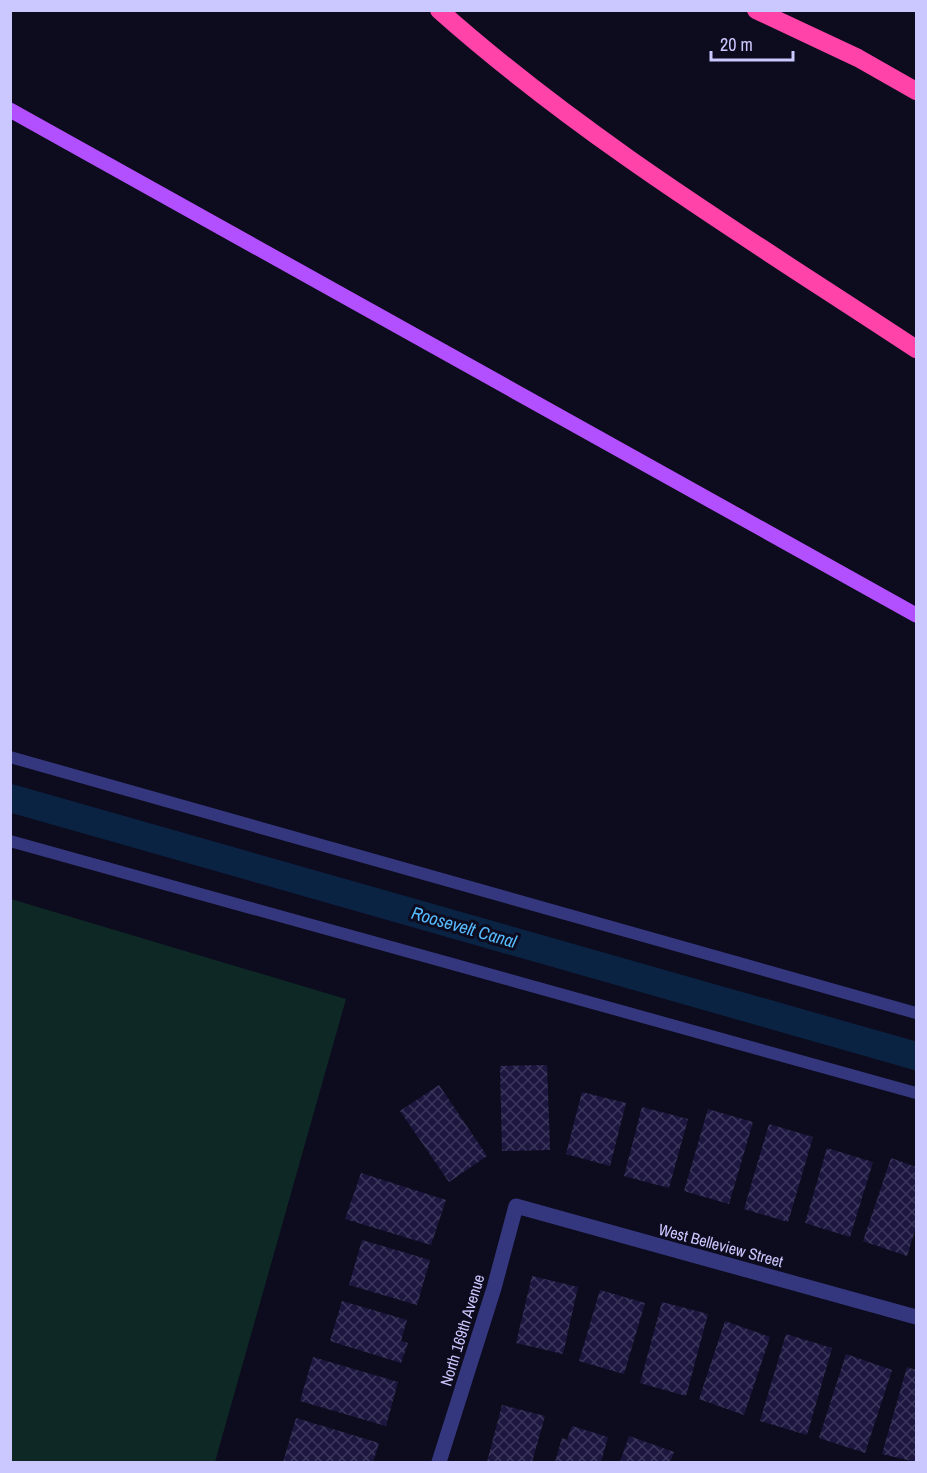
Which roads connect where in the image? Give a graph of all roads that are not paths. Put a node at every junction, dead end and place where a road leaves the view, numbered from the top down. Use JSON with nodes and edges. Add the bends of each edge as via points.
{"nodes":[{"id":1,"x":439,"y":10,"type":"edge"},
{"id":2,"x":756,"y":10,"type":"edge"},
{"id":3,"x":916,"y":91,"type":"edge"},
{"id":4,"x":10,"y":110,"type":"edge"},
{"id":5,"x":916,"y":349,"type":"edge"},
{"id":6,"x":916,"y":615,"type":"edge"},
{"id":7,"x":10,"y":757,"type":"edge"},
{"id":8,"x":10,"y":841,"type":"edge"},
{"id":9,"x":916,"y":1013,"type":"edge"},
{"id":10,"x":916,"y":1094,"type":"edge"},
{"id":11,"x":516,"y":1206,"type":"joint"},
{"id":12,"x":916,"y":1317,"type":"edge"},
{"id":13,"x":439,"y":1462,"type":"edge"}],
"edges":[{"from":1,"to":5,"type":"highway","via":[[596,135]]},
{"from":2,"to":3,"type":"highway","via":[[858,58]]},
{"from":4,"to":6,"type":"main road"},
{"from":7,"to":9,"type":"lane"},
{"from":8,"to":10,"type":"lane"},
{"from":11,"to":12,"type":"street","name":"West Belleview Street"},
{"from":11,"to":13,"type":"street","name":"North 169th Avenue"}]}
